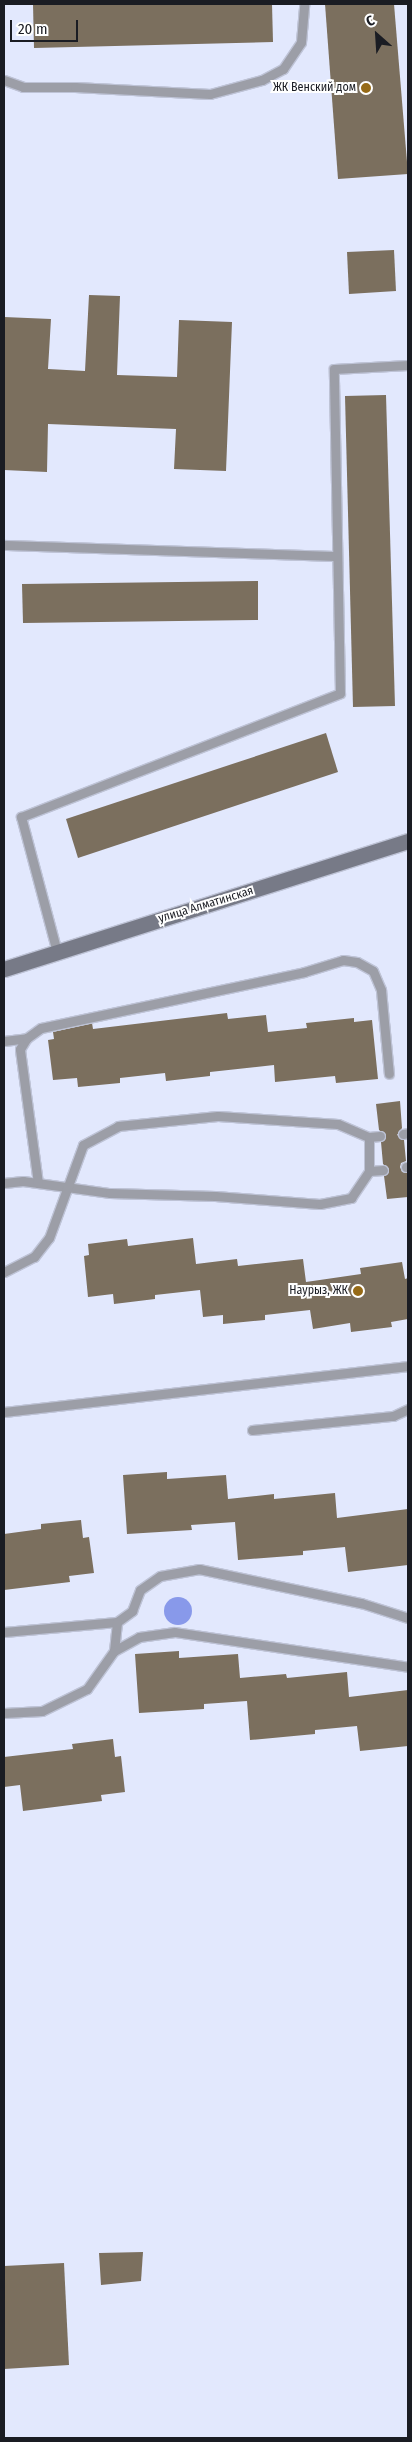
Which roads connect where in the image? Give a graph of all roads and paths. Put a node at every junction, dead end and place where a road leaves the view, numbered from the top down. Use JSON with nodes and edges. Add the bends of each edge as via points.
{"nodes":[{"id":1,"x":304,"y":4,"type":"edge"},
{"id":2,"x":4,"y":80,"type":"edge"},
{"id":3,"x":408,"y":365,"type":"edge"},
{"id":4,"x":4,"y":545,"type":"edge"},
{"id":5,"x":337,"y":556,"type":"junction"},
{"id":6,"x":408,"y":841,"type":"edge"},
{"id":7,"x":57,"y":952,"type":"junction"},
{"id":8,"x":4,"y":969,"type":"edge"},
{"id":9,"x":27,"y":1038,"type":"junction"},
{"id":10,"x":4,"y":1042,"type":"edge"},
{"id":11,"x":388,"y":1074,"type":"dead end"},
{"id":12,"x":369,"y":1136,"type":"junction"},
{"id":13,"x":380,"y":1136,"type":"dead end"},
{"id":14,"x":384,"y":1170,"type":"dead end"},
{"id":15,"x":369,"y":1171,"type":"junction"},
{"id":16,"x":4,"y":1183,"type":"edge"},
{"id":17,"x":38,"y":1183,"type":"junction"},
{"id":18,"x":68,"y":1188,"type":"junction"},
{"id":19,"x":4,"y":1272,"type":"edge"},
{"id":20,"x":408,"y":1366,"type":"edge"},
{"id":21,"x":408,"y":1409,"type":"edge"},
{"id":22,"x":4,"y":1412,"type":"edge"},
{"id":23,"x":252,"y":1430,"type":"dead end"},
{"id":24,"x":408,"y":1618,"type":"edge"},
{"id":25,"x":117,"y":1622,"type":"junction"},
{"id":26,"x":4,"y":1632,"type":"edge"},
{"id":27,"x":114,"y":1651,"type":"junction"},
{"id":28,"x":408,"y":1666,"type":"edge"},
{"id":29,"x":4,"y":1713,"type":"edge"}],
"edges":[{"from":1,"to":2,"type":"lane","via":[[301,42],[283,69],[262,80],[210,94],[23,87]]},
{"from":3,"to":5,"type":"lane","via":[[334,369]]},
{"from":4,"to":5,"type":"lane"},
{"from":5,"to":7,"type":"lane","via":[[340,693],[21,817]]},
{"from":6,"to":7,"type":"street","name":"улица Алматинская"},
{"from":7,"to":8,"type":"street","name":"улица Алматинская"},
{"from":9,"to":10,"type":"lane"},
{"from":9,"to":11,"type":"lane","via":[[42,1028],[294,974],[344,960],[363,964],[377,976],[382,990]]},
{"from":9,"to":17,"type":"lane","via":[[20,1049]]},
{"from":12,"to":13,"type":"lane"},
{"from":12,"to":15,"type":"lane"},
{"from":12,"to":18,"type":"lane","via":[[338,1124],[218,1116],[118,1126],[83,1144]]},
{"from":14,"to":15,"type":"lane"},
{"from":15,"to":18,"type":"lane","via":[[352,1198],[320,1204]]},
{"from":16,"to":17,"type":"lane"},
{"from":17,"to":18,"type":"lane"},
{"from":18,"to":19,"type":"lane","via":[[49,1238],[34,1257]]},
{"from":20,"to":22,"type":"lane"},
{"from":21,"to":23,"type":"lane","via":[[393,1416]]},
{"from":24,"to":25,"type":"lane","via":[[360,1603],[200,1569],[160,1576],[140,1590],[132,1611]]},
{"from":25,"to":26,"type":"lane"},
{"from":25,"to":27,"type":"lane"},
{"from":27,"to":28,"type":"lane","via":[[139,1637],[175,1632]]},
{"from":27,"to":29,"type":"lane","via":[[87,1689],[42,1711]]}]}
